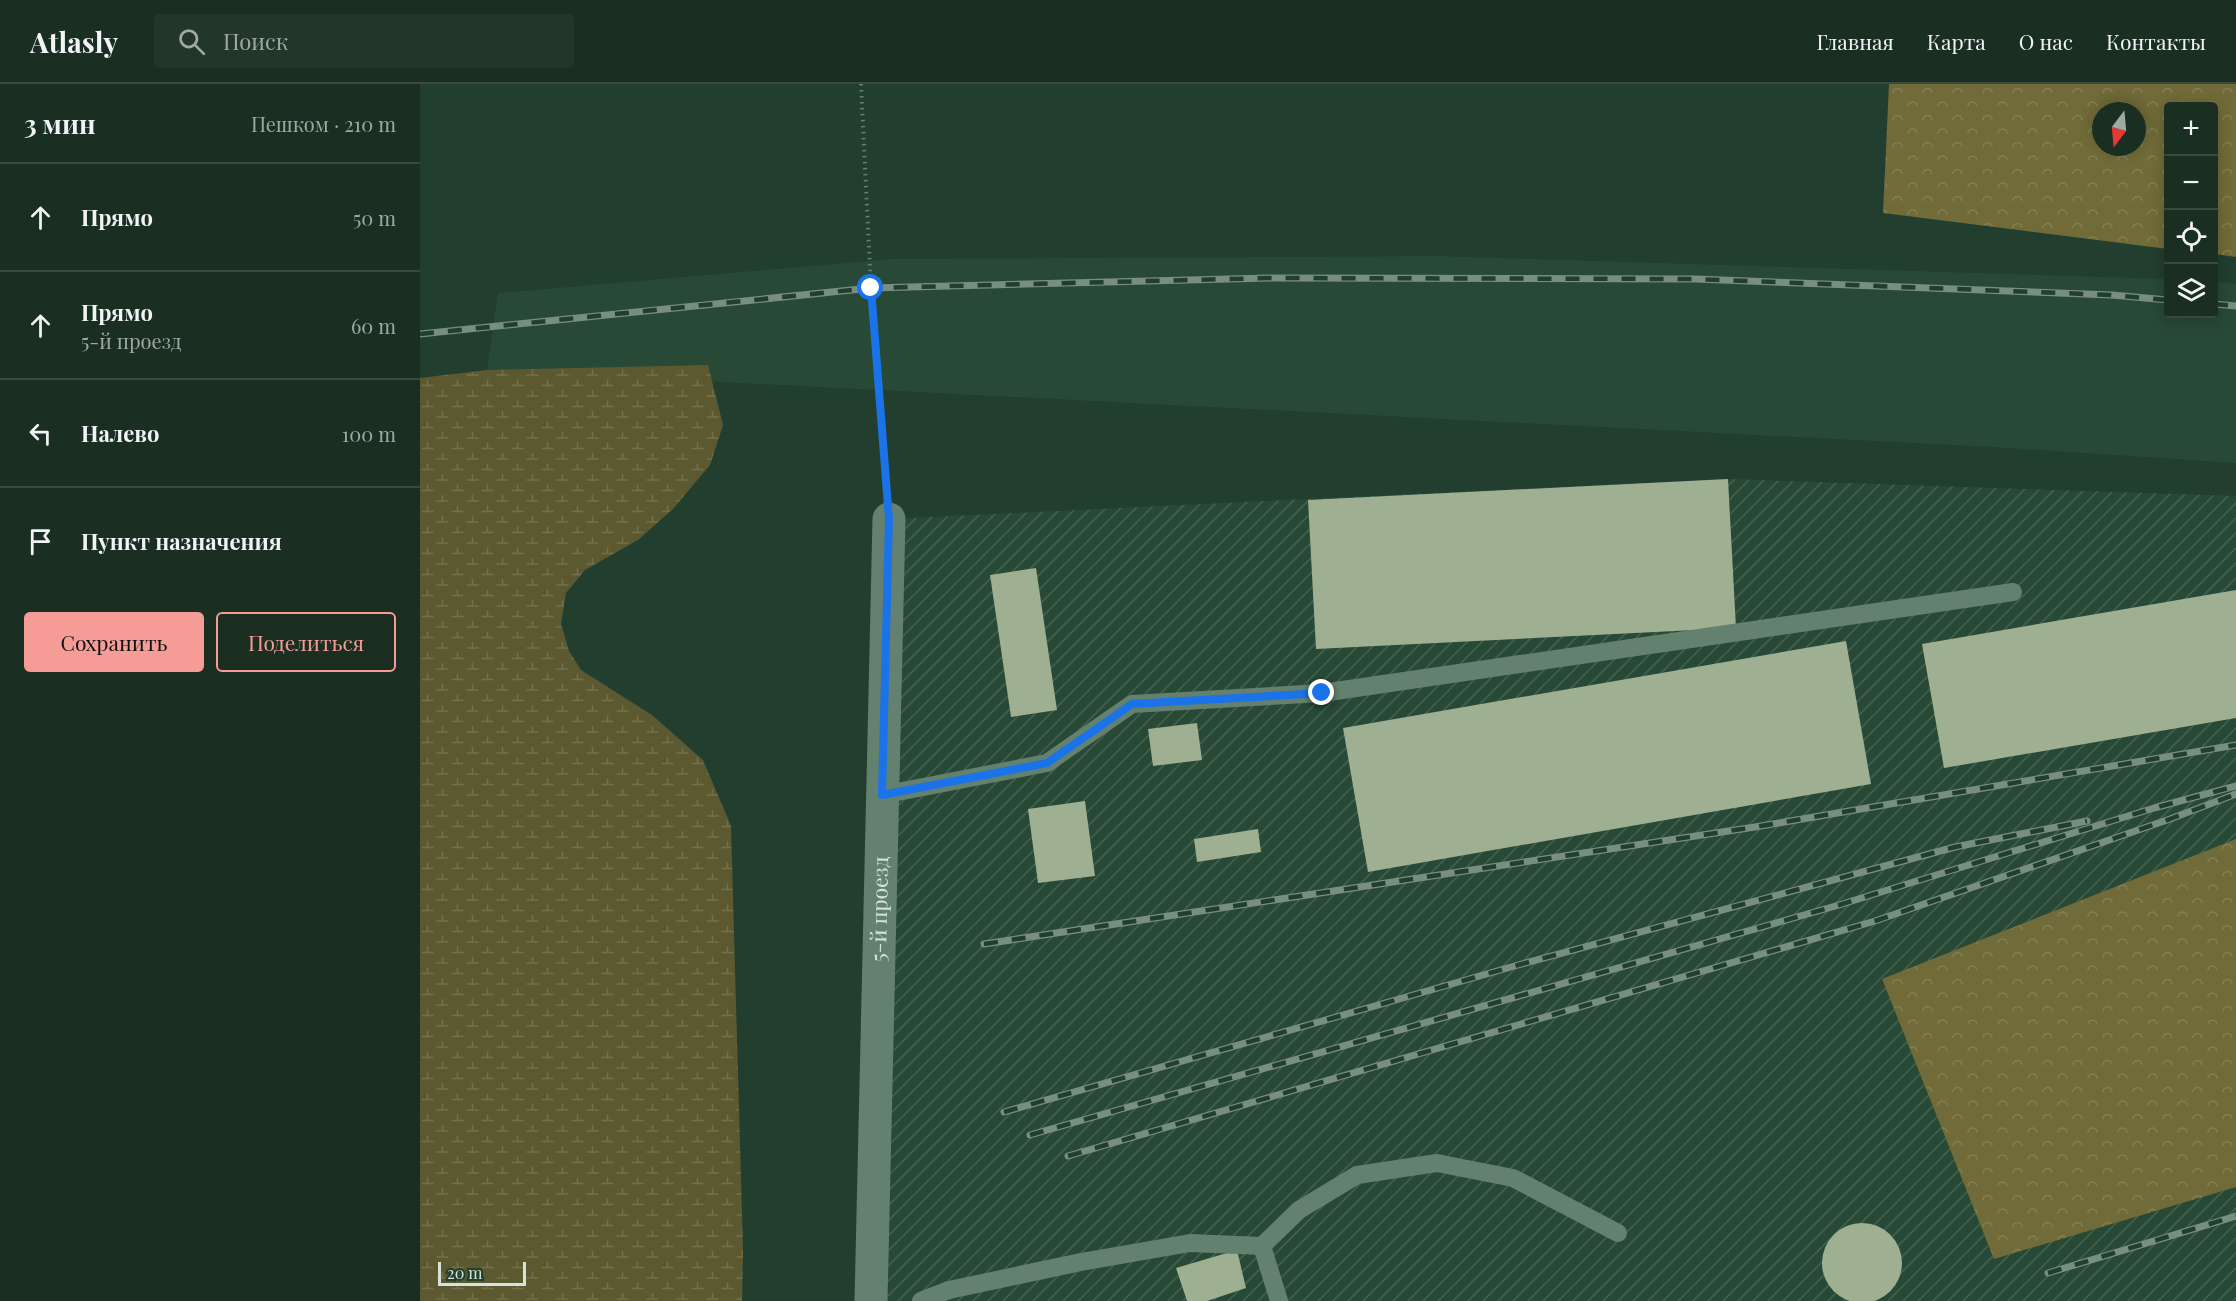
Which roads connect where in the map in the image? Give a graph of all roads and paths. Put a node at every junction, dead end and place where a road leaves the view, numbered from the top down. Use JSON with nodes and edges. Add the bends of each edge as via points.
{"nodes":[{"id":1,"x":861,"y":84,"type":"edge"},
{"id":2,"x":889,"y":519,"type":"joint"},
{"id":3,"x":2013,"y":592,"type":"dead end"},
{"id":4,"x":882,"y":795,"type":"junction"},
{"id":5,"x":1618,"y":1233,"type":"dead end"},
{"id":6,"x":1262,"y":1246,"type":"junction"},
{"id":7,"x":941,"y":1298,"type":"edge"},
{"id":8,"x":1277,"y":1299,"type":"edge"},
{"id":9,"x":871,"y":1301,"type":"edge"},
{"id":10,"x":921,"y":1301,"type":"edge"}],
"edges":[{"from":1,"to":2,"type":"path","via":[[871,288]]},
{"from":2,"to":4,"type":"street","name":"5-й проезд"},
{"from":3,"to":4,"type":"lane","via":[[1322,693],[1132,704],[1047,763]]},
{"from":4,"to":9,"type":"street","name":"5-й проезд"},
{"from":5,"to":6,"type":"lane","via":[[1513,1178],[1437,1163],[1357,1176],[1299,1210]]},
{"from":6,"to":7,"type":"lane","via":[[1190,1244],[949,1290]]},
{"from":6,"to":8,"type":"lane"},
{"from":7,"to":10,"type":"lane"}]}
